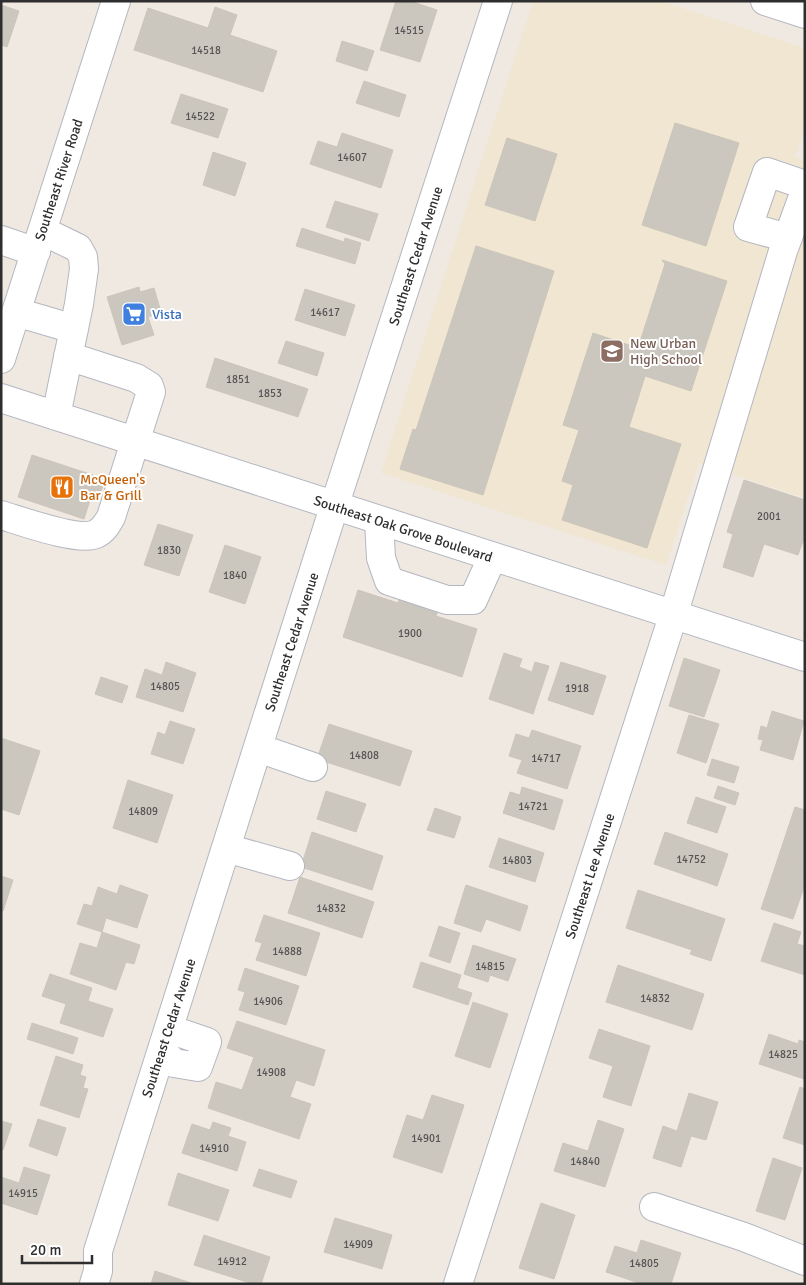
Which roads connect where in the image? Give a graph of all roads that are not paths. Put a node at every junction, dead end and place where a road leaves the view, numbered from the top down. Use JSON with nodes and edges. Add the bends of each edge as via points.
{"nodes":[{"id":1,"x":116,"y":1,"type":"edge"},
{"id":2,"x":498,"y":1,"type":"edge"},
{"id":3,"x":765,"y":1,"type":"edge"},
{"id":4,"x":805,"y":14,"type":"edge"},
{"id":5,"x":805,"y":185,"type":"edge"},
{"id":6,"x":805,"y":191,"type":"edge"},
{"id":7,"x":788,"y":238,"type":"junction"},
{"id":8,"x":1,"y":240,"type":"edge"},
{"id":9,"x":40,"y":241,"type":"junction"},
{"id":10,"x":16,"y":312,"type":"junction"},
{"id":11,"x":74,"y":329,"type":"junction"},
{"id":12,"x":68,"y":356,"type":"junction"},
{"id":13,"x":1,"y":359,"type":"edge"},
{"id":14,"x":1,"y":398,"type":"edge"},
{"id":15,"x":56,"y":416,"type":"junction"},
{"id":16,"x":134,"y":441,"type":"junction"},
{"id":17,"x":334,"y":507,"type":"junction"},
{"id":18,"x":1,"y":515,"type":"edge"},
{"id":19,"x":379,"y":521,"type":"junction"},
{"id":20,"x":492,"y":558,"type":"junction"},
{"id":21,"x":673,"y":616,"type":"junction"},
{"id":22,"x":802,"y":650,"type":"edge"},
{"id":23,"x":258,"y":748,"type":"junction"},
{"id":24,"x":313,"y":767,"type":"dead end"},
{"id":25,"x":226,"y":848,"type":"junction"},
{"id":26,"x":290,"y":866,"type":"dead end"},
{"id":27,"x":654,"y":1207,"type":"dead end"},
{"id":28,"x":805,"y":1261,"type":"edge"},
{"id":29,"x":94,"y":1284,"type":"edge"},
{"id":30,"x":458,"y":1284,"type":"edge"}],
"edges":[{"from":1,"to":9,"type":"street","name":"Southeast River Road"},
{"from":2,"to":17,"type":"street","name":"Southeast Cedar Avenue"},
{"from":3,"to":4,"type":"street"},
{"from":5,"to":7,"type":"street","via":[[767,172],[748,227]]},
{"from":6,"to":7,"type":"street","name":"Southeast Lee Avenue"},
{"from":7,"to":21,"type":"street","name":"Southeast Lee Avenue"},
{"from":8,"to":9,"type":"street"},
{"from":9,"to":10,"type":"street","name":"Southeast River Road"},
{"from":9,"to":11,"type":"street","via":[[78,248],[84,258]]},
{"from":10,"to":11,"type":"street"},
{"from":10,"to":13,"type":"street","name":"Southeast River Road"},
{"from":11,"to":12,"type":"street"},
{"from":12,"to":15,"type":"street"},
{"from":12,"to":16,"type":"street","via":[[136,378],[149,386],[151,392]]},
{"from":14,"to":15,"type":"street","name":"Southeast Oak Grove Boulevard"},
{"from":15,"to":16,"type":"street","name":"Southeast Oak Grove Boulevard"},
{"from":16,"to":17,"type":"street","name":"Southeast Oak Grove Boulevard"},
{"from":16,"to":18,"type":"street","via":[[111,517],[102,531],[94,535],[70,534]]},
{"from":17,"to":19,"type":"street","name":"Southeast Oak Grove Boulevard"},
{"from":17,"to":23,"type":"street","name":"Southeast Cedar Avenue"},
{"from":19,"to":20,"type":"street","name":"Southeast Oak Grove Boulevard"},
{"from":19,"to":20,"type":"street","via":[[380,558],[389,581],[447,600],[473,600]]},
{"from":20,"to":21,"type":"street","name":"Southeast Oak Grove Boulevard"},
{"from":21,"to":22,"type":"street","name":"Southeast Oak Grove Boulevard"},
{"from":21,"to":30,"type":"street","name":"Southeast Lee Avenue"},
{"from":23,"to":24,"type":"street"},
{"from":23,"to":25,"type":"street","name":"Southeast Cedar Avenue"},
{"from":25,"to":26,"type":"street"},
{"from":25,"to":29,"type":"street","name":"Southeast Cedar Avenue","via":[[98,1250]]},
{"from":27,"to":28,"type":"street"}]}
